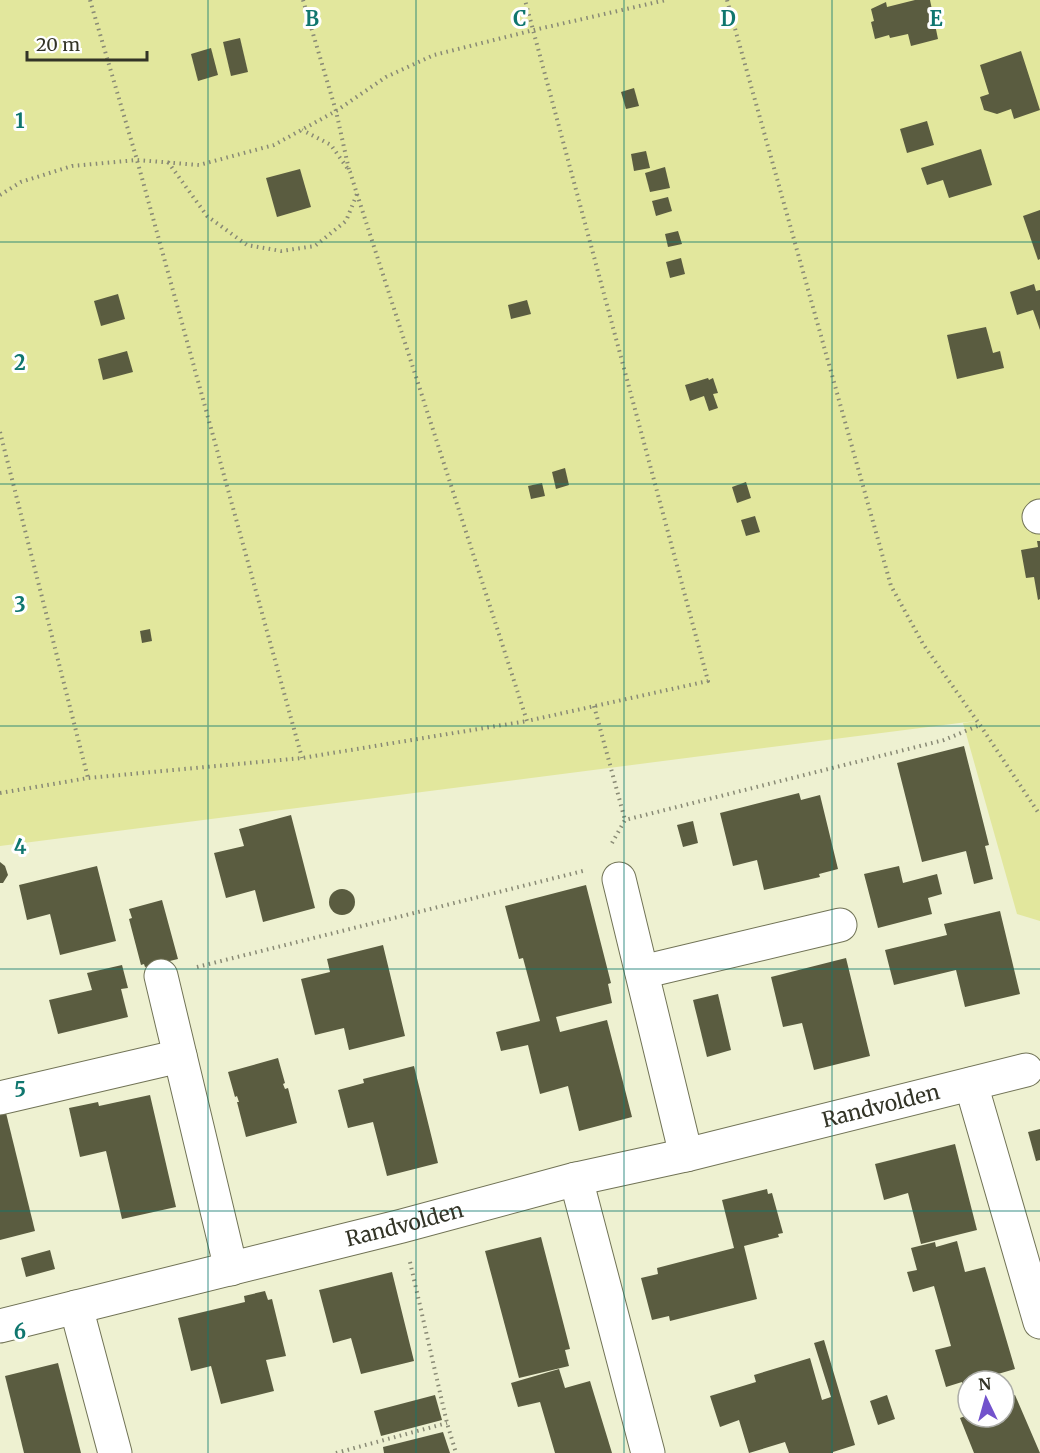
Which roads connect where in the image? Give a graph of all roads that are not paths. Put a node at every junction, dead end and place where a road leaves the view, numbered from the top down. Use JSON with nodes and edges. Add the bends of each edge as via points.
{"nodes":[{"id":1,"x":619,"y":879,"type":"dead end"},
{"id":2,"x":840,"y":925,"type":"dead end"},
{"id":3,"x":642,"y":972,"type":"junction"},
{"id":4,"x":161,"y":976,"type":"road end"},
{"id":5,"x":180,"y":1056,"type":"junction"},
{"id":6,"x":1026,"y":1070,"type":"dead end"},
{"id":7,"x":971,"y":1084,"type":"junction"},
{"id":8,"x":0,"y":1098,"type":"edge"},
{"id":9,"x":686,"y":1155,"type":"junction"},
{"id":10,"x":576,"y":1179,"type":"junction"},
{"id":11,"x":231,"y":1269,"type":"junction"},
{"id":12,"x":76,"y":1307,"type":"junction"},
{"id":13,"x":1040,"y":1322,"type":"edge"},
{"id":14,"x":0,"y":1326,"type":"edge"},
{"id":15,"x":115,"y":1453,"type":"edge"},
{"id":16,"x":648,"y":1453,"type":"edge"}],
"edges":[{"from":1,"to":3,"type":"street"},
{"from":2,"to":3,"type":"street"},
{"from":3,"to":9,"type":"street"},
{"from":4,"to":5,"type":"street"},
{"from":5,"to":8,"type":"street"},
{"from":5,"to":11,"type":"street"},
{"from":6,"to":7,"type":"street","name":"Randvolden"},
{"from":7,"to":9,"type":"street","name":"Randvolden"},
{"from":7,"to":13,"type":"street"},
{"from":9,"to":10,"type":"street","name":"Randvolden"},
{"from":10,"to":11,"type":"street","name":"Randvolden"},
{"from":10,"to":16,"type":"street"},
{"from":11,"to":12,"type":"street","name":"Randvolden"},
{"from":12,"to":14,"type":"street","name":"Randvolden"},
{"from":12,"to":15,"type":"street"}]}
